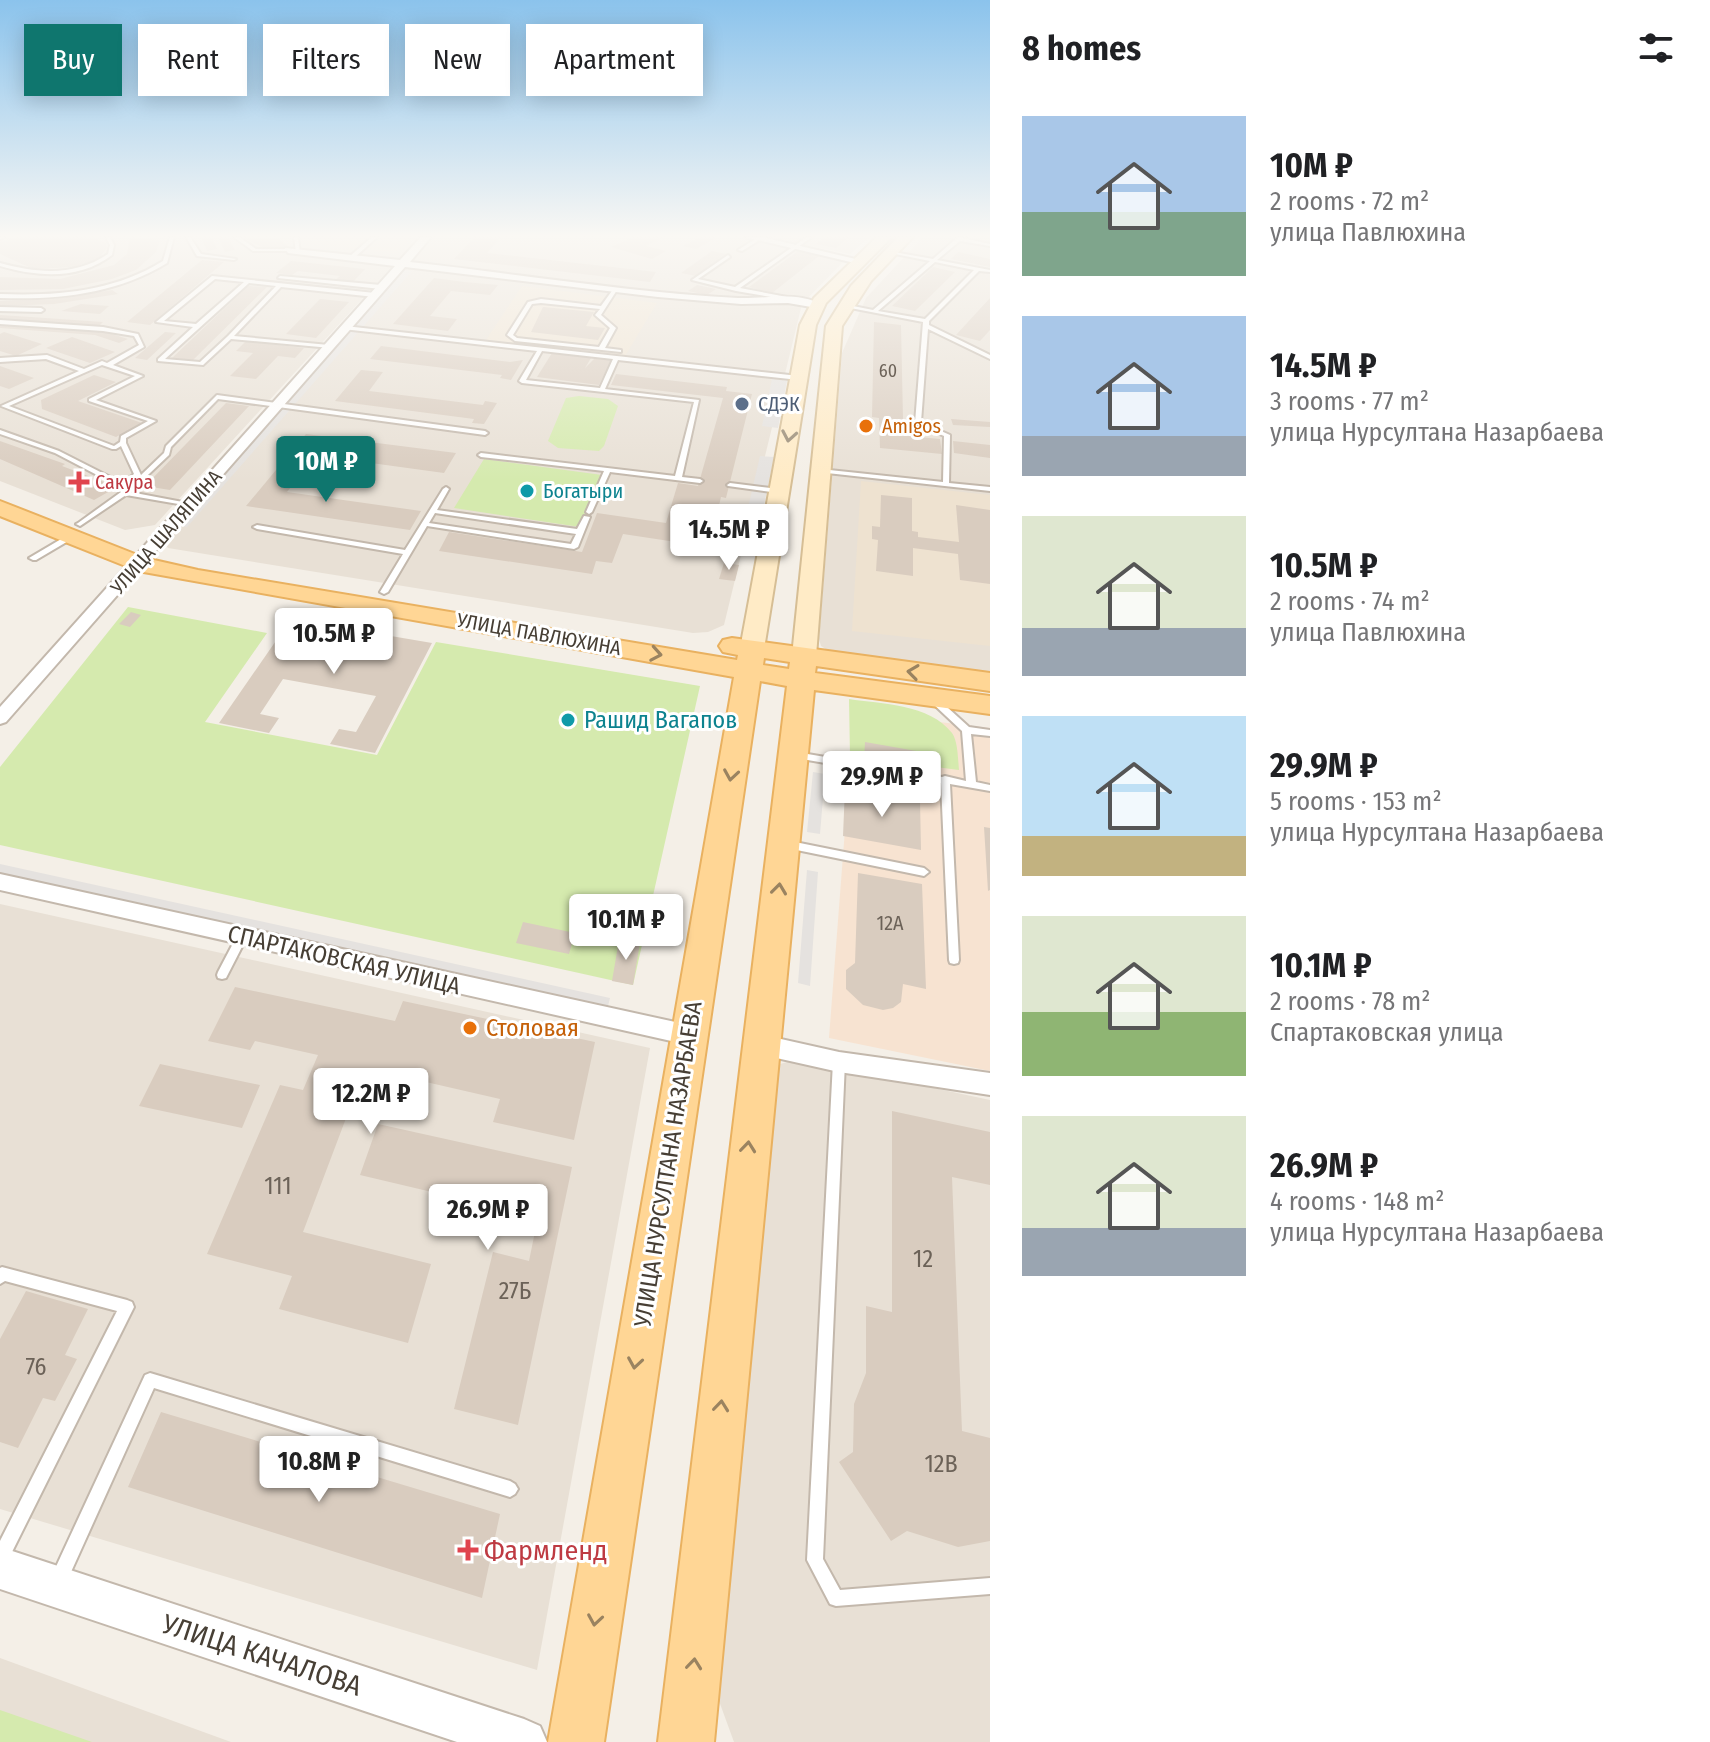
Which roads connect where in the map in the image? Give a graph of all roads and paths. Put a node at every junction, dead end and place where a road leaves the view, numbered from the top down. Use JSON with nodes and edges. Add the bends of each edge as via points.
{"nodes":[{"id":1,"x":164,"y":318,"type":"edge"},
{"id":2,"x":205,"y":318,"type":"edge"},
{"id":3,"x":247,"y":318,"type":"edge"},
{"id":4,"x":354,"y":318,"type":"edge"},
{"id":5,"x":520,"y":318,"type":"edge"},
{"id":6,"x":602,"y":318,"type":"edge"},
{"id":7,"x":811,"y":318,"type":"edge"},
{"id":8,"x":837,"y":318,"type":"edge"},
{"id":9,"x":908,"y":318,"type":"edge"},
{"id":10,"x":931,"y":318,"type":"edge"},
{"id":11,"x":0,"y":322,"type":"edge"},
{"id":12,"x":926,"y":323,"type":"junction"},
{"id":13,"x":196,"y":326,"type":"junction"},
{"id":14,"x":345,"y":328,"type":"junction"},
{"id":15,"x":230,"y":337,"type":"junction"},
{"id":16,"x":990,"y":346,"type":"edge"},
{"id":17,"x":329,"y":347,"type":"junction"},
{"id":18,"x":601,"y":349,"type":"junction"},
{"id":19,"x":540,"y":350,"type":"junction"},
{"id":20,"x":618,"y":355,"type":"junction"},
{"id":21,"x":986,"y":356,"type":"edge"},
{"id":22,"x":0,"y":360,"type":"edge"},
{"id":23,"x":108,"y":365,"type":"junction"},
{"id":24,"x":85,"y":371,"type":"junction"},
{"id":25,"x":799,"y":378,"type":"junction"},
{"id":26,"x":602,"y":390,"type":"junction"},
{"id":27,"x":276,"y":406,"type":"junction"},
{"id":28,"x":2,"y":407,"type":"edge"},
{"id":29,"x":0,"y":432,"type":"edge"},
{"id":30,"x":485,"y":433,"type":"dead end"},
{"id":31,"x":123,"y":443,"type":"junction"},
{"id":32,"x":481,"y":455,"type":"dead end"},
{"id":33,"x":608,"y":470,"type":"junction"},
{"id":34,"x":820,"y":471,"type":"junction"},
{"id":35,"x":678,"y":478,"type":"junction"},
{"id":36,"x":700,"y":481,"type":"dead end"},
{"id":37,"x":946,"y":484,"type":"junction"},
{"id":38,"x":730,"y":485,"type":"dead end"},
{"id":39,"x":446,"y":489,"type":"dead end"},
{"id":40,"x":990,"y":489,"type":"edge"},
{"id":41,"x":124,"y":490,"type":"junction"},
{"id":42,"x":0,"y":491,"type":"edge"},
{"id":43,"x":779,"y":491,"type":"junction"},
{"id":44,"x":188,"y":505,"type":"junction"},
{"id":45,"x":0,"y":508,"type":"edge"},
{"id":46,"x":433,"y":511,"type":"junction"},
{"id":47,"x":425,"y":524,"type":"junction"},
{"id":48,"x":257,"y":527,"type":"dead end"},
{"id":49,"x":76,"y":530,"type":"junction"},
{"id":50,"x":580,"y":532,"type":"junction"},
{"id":51,"x":408,"y":553,"type":"junction"},
{"id":52,"x":33,"y":558,"type":"dead end"},
{"id":53,"x":143,"y":558,"type":"junction"},
{"id":54,"x":384,"y":592,"type":"junction"},
{"id":55,"x":750,"y":660,"type":"junction"},
{"id":56,"x":804,"y":668,"type":"junction"},
{"id":57,"x":990,"y":682,"type":"edge"},
{"id":58,"x":932,"y":698,"type":"junction"},
{"id":59,"x":990,"y":705,"type":"edge"},
{"id":60,"x":0,"y":718,"type":"edge"},
{"id":61,"x":966,"y":730,"type":"junction"},
{"id":62,"x":990,"y":733,"type":"edge"},
{"id":63,"x":794,"y":755,"type":"junction"},
{"id":64,"x":945,"y":779,"type":"junction"},
{"id":65,"x":971,"y":783,"type":"junction"},
{"id":66,"x":990,"y":788,"type":"edge"},
{"id":67,"x":785,"y":844,"type":"junction"},
{"id":68,"x":924,"y":872,"type":"dead end"},
{"id":69,"x":0,"y":882,"type":"edge"},
{"id":70,"x":242,"y":937,"type":"junction"},
{"id":71,"x":954,"y":960,"type":"dead end"},
{"id":72,"x":222,"y":975,"type":"dead end"},
{"id":73,"x":689,"y":1035,"type":"junction"},
{"id":74,"x":759,"y":1044,"type":"junction"},
{"id":75,"x":839,"y":1062,"type":"junction"},
{"id":76,"x":990,"y":1084,"type":"edge"},
{"id":77,"x":0,"y":1277,"type":"edge"},
{"id":78,"x":510,"y":1489,"type":"dead end"},
{"id":79,"x":0,"y":1558,"type":"edge"},
{"id":80,"x":0,"y":1568,"type":"edge"},
{"id":81,"x":56,"y":1586,"type":"junction"},
{"id":82,"x":990,"y":1586,"type":"edge"},
{"id":83,"x":524,"y":1742,"type":"edge"},
{"id":84,"x":576,"y":1742,"type":"edge"},
{"id":85,"x":686,"y":1742,"type":"edge"}],
"edges":[{"from":1,"to":13,"type":"lane","via":[[159,322]]},
{"from":2,"to":13,"type":"lane"},
{"from":3,"to":15,"type":"lane"},
{"from":4,"to":14,"type":"street","name":"УЛИЦА ШАЛЯПИНА"},
{"from":5,"to":18,"type":"lane","via":[[510,335],[515,339]]},
{"from":6,"to":18,"type":"lane","via":[[613,328]]},
{"from":7,"to":25,"type":"main road","name":"УЛИЦА НУРСУЛТАНА НАЗАРБАЕВА"},
{"from":8,"to":34,"type":"main road","name":"УЛИЦА НУРСУЛТАНА НАЗАРБАЕВА"},
{"from":9,"to":12,"type":"lane"},
{"from":10,"to":12,"type":"lane"},
{"from":11,"to":23,"type":"lane","via":[[136,335],[142,346]]},
{"from":12,"to":21,"type":"lane"},
{"from":12,"to":37,"type":"lane","via":[[918,423],[947,435]]},
{"from":13,"to":15,"type":"lane","via":[[160,360],[201,364]]},
{"from":14,"to":17,"type":"street","name":"УЛИЦА ШАЛЯПИНА"},
{"from":14,"to":19,"type":"lane"},
{"from":15,"to":17,"type":"lane"},
{"from":16,"to":21,"type":"lane"},
{"from":17,"to":27,"type":"street","name":"УЛИЦА ШАЛЯПИНА"},
{"from":18,"to":20,"type":"lane"},
{"from":19,"to":20,"type":"lane"},
{"from":19,"to":26,"type":"lane","via":[[522,381]]},
{"from":20,"to":25,"type":"lane","via":[[612,358]]},
{"from":20,"to":26,"type":"lane"},
{"from":22,"to":24,"type":"lane","via":[[47,357]]},
{"from":23,"to":24,"type":"lane"},
{"from":23,"to":31,"type":"lane","via":[[140,376],[91,400],[153,421],[123,437]]},
{"from":24,"to":28,"type":"lane"},
{"from":25,"to":43,"type":"main road","name":"УЛИЦА НУРСУЛТАНА НАЗАРБАЕВА","one_way":true},
{"from":26,"to":35,"type":"lane","via":[[697,401]]},
{"from":27,"to":30,"type":"lane"},
{"from":27,"to":41,"type":"lane","via":[[217,397],[167,454]]},
{"from":27,"to":44,"type":"street","name":"УЛИЦА ШАЛЯПИНА"},
{"from":28,"to":31,"type":"lane","via":[[114,448]]},
{"from":29,"to":41,"type":"lane","via":[[57,452]]},
{"from":31,"to":41,"type":"lane","via":[[138,474]]},
{"from":32,"to":33,"type":"lane"},
{"from":33,"to":35,"type":"lane"},
{"from":33,"to":50,"type":"lane"},
{"from":34,"to":37,"type":"lane"},
{"from":34,"to":56,"type":"main road","name":"УЛИЦА НУРСУЛТАНА НАЗАРБАЕВА"},
{"from":35,"to":36,"type":"lane"},
{"from":37,"to":40,"type":"lane"},
{"from":38,"to":43,"type":"lane"},
{"from":39,"to":46,"type":"lane"},
{"from":41,"to":44,"type":"lane"},
{"from":41,"to":49,"type":"lane"},
{"from":42,"to":49,"type":"main road","name":"УЛИЦА ПАВЛЮХИНА"},
{"from":43,"to":55,"type":"main road","name":"УЛИЦА НУРСУЛТАНА НАЗАРБАЕВА"},
{"from":44,"to":53,"type":"street","name":"УЛИЦА ШАЛЯПИНА"},
{"from":45,"to":49,"type":"main road","name":"УЛИЦА ПАВЛЮХИНА"},
{"from":46,"to":47,"type":"lane"},
{"from":46,"to":50,"type":"lane"},
{"from":47,"to":50,"type":"lane","via":[[574,547]]},
{"from":47,"to":51,"type":"lane"},
{"from":48,"to":51,"type":"lane"},
{"from":49,"to":52,"type":"lane"},
{"from":49,"to":53,"type":"main road","name":"УЛИЦА ПАВЛЮХИНА"},
{"from":51,"to":54,"type":"lane"},
{"from":53,"to":54,"type":"main road","name":"УЛИЦА ПАВЛЮХИНА"},
{"from":53,"to":55,"type":"main road","name":"УЛИЦА ПАВЛЮХИНА","one_way":true},
{"from":53,"to":60,"type":"street","name":"УЛИЦА ШАЛЯПИНА"},
{"from":54,"to":55,"type":"main road","name":"УЛИЦА ПАВЛЮХИНА"},
{"from":55,"to":56,"type":"main road","name":"УЛИЦА ПАВЛЮХИНА"},
{"from":55,"to":73,"type":"main road","name":"УЛИЦА НУРСУЛТАНА НАЗАРБАЕВА","one_way":true},
{"from":57,"to":56,"type":"main road","one_way":true},
{"from":56,"to":58,"type":"main road"},
{"from":56,"to":63,"type":"main road","name":"УЛИЦА НУРСУЛТАНА НАЗАРБАЕВА"},
{"from":58,"to":59,"type":"main road"},
{"from":58,"to":61,"type":"lane"},
{"from":61,"to":62,"type":"lane"},
{"from":61,"to":65,"type":"lane"},
{"from":63,"to":64,"type":"lane"},
{"from":63,"to":67,"type":"main road","name":"УЛИЦА НУРСУЛТАНА НАЗАРБАЕВА"},
{"from":64,"to":65,"type":"lane"},
{"from":64,"to":71,"type":"lane"},
{"from":65,"to":66,"type":"lane"},
{"from":67,"to":68,"type":"lane"},
{"from":74,"to":67,"type":"main road","name":"УЛИЦА НУРСУЛТАНА НАЗАРБАЕВА","one_way":true},
{"from":69,"to":70,"type":"street","name":"СПАРТАКОВСКАЯ УЛИЦА"},
{"from":70,"to":72,"type":"lane"},
{"from":70,"to":73,"type":"street","name":"СПАРТАКОВСКАЯ УЛИЦА"},
{"from":73,"to":84,"type":"main road","name":"УЛИЦА НУРСУЛТАНА НАЗАРБАЕВА","one_way":true},
{"from":74,"to":75,"type":"street"},
{"from":85,"to":74,"type":"main road","name":"УЛИЦА НУРСУЛТАНА НАЗАРБАЕВА","one_way":true},
{"from":75,"to":76,"type":"street"},
{"from":75,"to":82,"type":"lane","via":[[815,1560],[836,1598]]},
{"from":77,"to":79,"type":"lane","via":[[127,1307]]},
{"from":78,"to":81,"type":"lane","via":[[150,1380]]},
{"from":80,"to":81,"type":"street","name":"УЛИЦА КАЧАЛОВА"},
{"from":81,"to":83,"type":"street","name":"УЛИЦА КАЧАЛОВА"}]}
